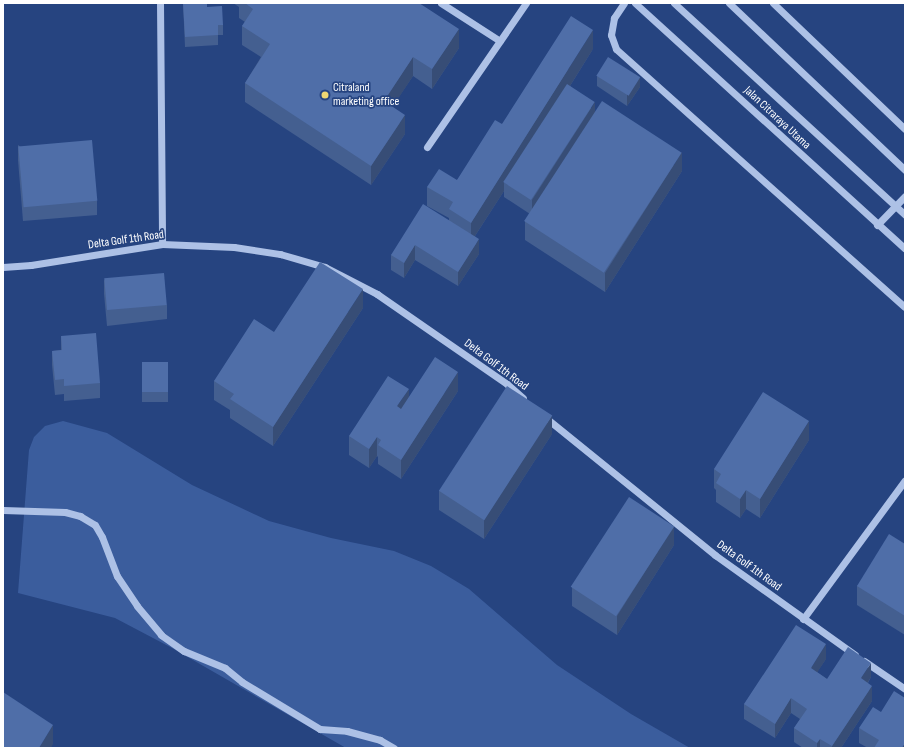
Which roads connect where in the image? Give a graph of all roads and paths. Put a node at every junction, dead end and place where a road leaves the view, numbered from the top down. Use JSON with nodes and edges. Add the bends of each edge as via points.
{"nodes":[{"id":1,"x":160,"y":3,"type":"edge"},
{"id":2,"x":441,"y":3,"type":"edge"},
{"id":3,"x":526,"y":3,"type":"edge"},
{"id":4,"x":624,"y":3,"type":"edge"},
{"id":5,"x":635,"y":3,"type":"edge"},
{"id":6,"x":674,"y":3,"type":"edge"},
{"id":7,"x":729,"y":3,"type":"edge"},
{"id":8,"x":773,"y":3,"type":"edge"},
{"id":9,"x":500,"y":41,"type":"junction"},
{"id":10,"x":905,"y":129,"type":"edge"},
{"id":11,"x":427,"y":147,"type":"dead end"},
{"id":12,"x":905,"y":170,"type":"edge"},
{"id":13,"x":905,"y":196,"type":"edge"},
{"id":14,"x":894,"y":206,"type":"junction"},
{"id":15,"x":905,"y":215,"type":"edge"},
{"id":16,"x":877,"y":225,"type":"junction"},
{"id":17,"x":162,"y":244,"type":"junction"},
{"id":18,"x":905,"y":249,"type":"edge"},
{"id":19,"x":3,"y":267,"type":"edge"},
{"id":20,"x":905,"y":307,"type":"edge"},
{"id":21,"x":530,"y":404,"type":"edge"},
{"id":22,"x":541,"y":414,"type":"edge"},
{"id":23,"x":905,"y":480,"type":"edge"},
{"id":24,"x":3,"y":510,"type":"edge"},
{"id":25,"x":803,"y":619,"type":"junction"},
{"id":26,"x":905,"y":689,"type":"edge"},
{"id":27,"x":394,"y":748,"type":"edge"}],
"edges":[{"from":1,"to":17,"type":"street"},
{"from":2,"to":9,"type":"street"},
{"from":3,"to":9,"type":"street"},
{"from":4,"to":20,"type":"street","via":[[614,18],[611,34],[616,49]]},
{"from":5,"to":16,"type":"street","name":"Jalan Citraraya Utama"},
{"from":6,"to":14,"type":"street","name":"Jalan Citraraya Utama"},
{"from":7,"to":12,"type":"street"},
{"from":8,"to":10,"type":"street"},
{"from":9,"to":11,"type":"street"},
{"from":13,"to":14,"type":"street"},
{"from":14,"to":15,"type":"street","name":"Jalan Citraraya Utama"},
{"from":14,"to":16,"type":"street"},
{"from":16,"to":18,"type":"street","name":"Jalan Citraraya Utama"},
{"from":17,"to":19,"type":"street","name":"Delta Golf 1th Road","via":[[31,265]]},
{"from":17,"to":21,"type":"street","name":"Delta Golf 1th Road","via":[[234,247],[280,254],[325,267],[377,294],[507,384]]},
{"from":22,"to":25,"type":"street","name":"Delta Golf 1th Road","via":[[575,445],[715,555]]},
{"from":23,"to":25,"type":"street"},
{"from":24,"to":27,"type":"street","via":[[65,512],[80,516],[95,525],[117,576],[161,634],[184,651],[225,668],[242,682],[320,730],[347,731],[380,740]]},
{"from":25,"to":26,"type":"street","name":"Delta Golf 1th Road"}]}
